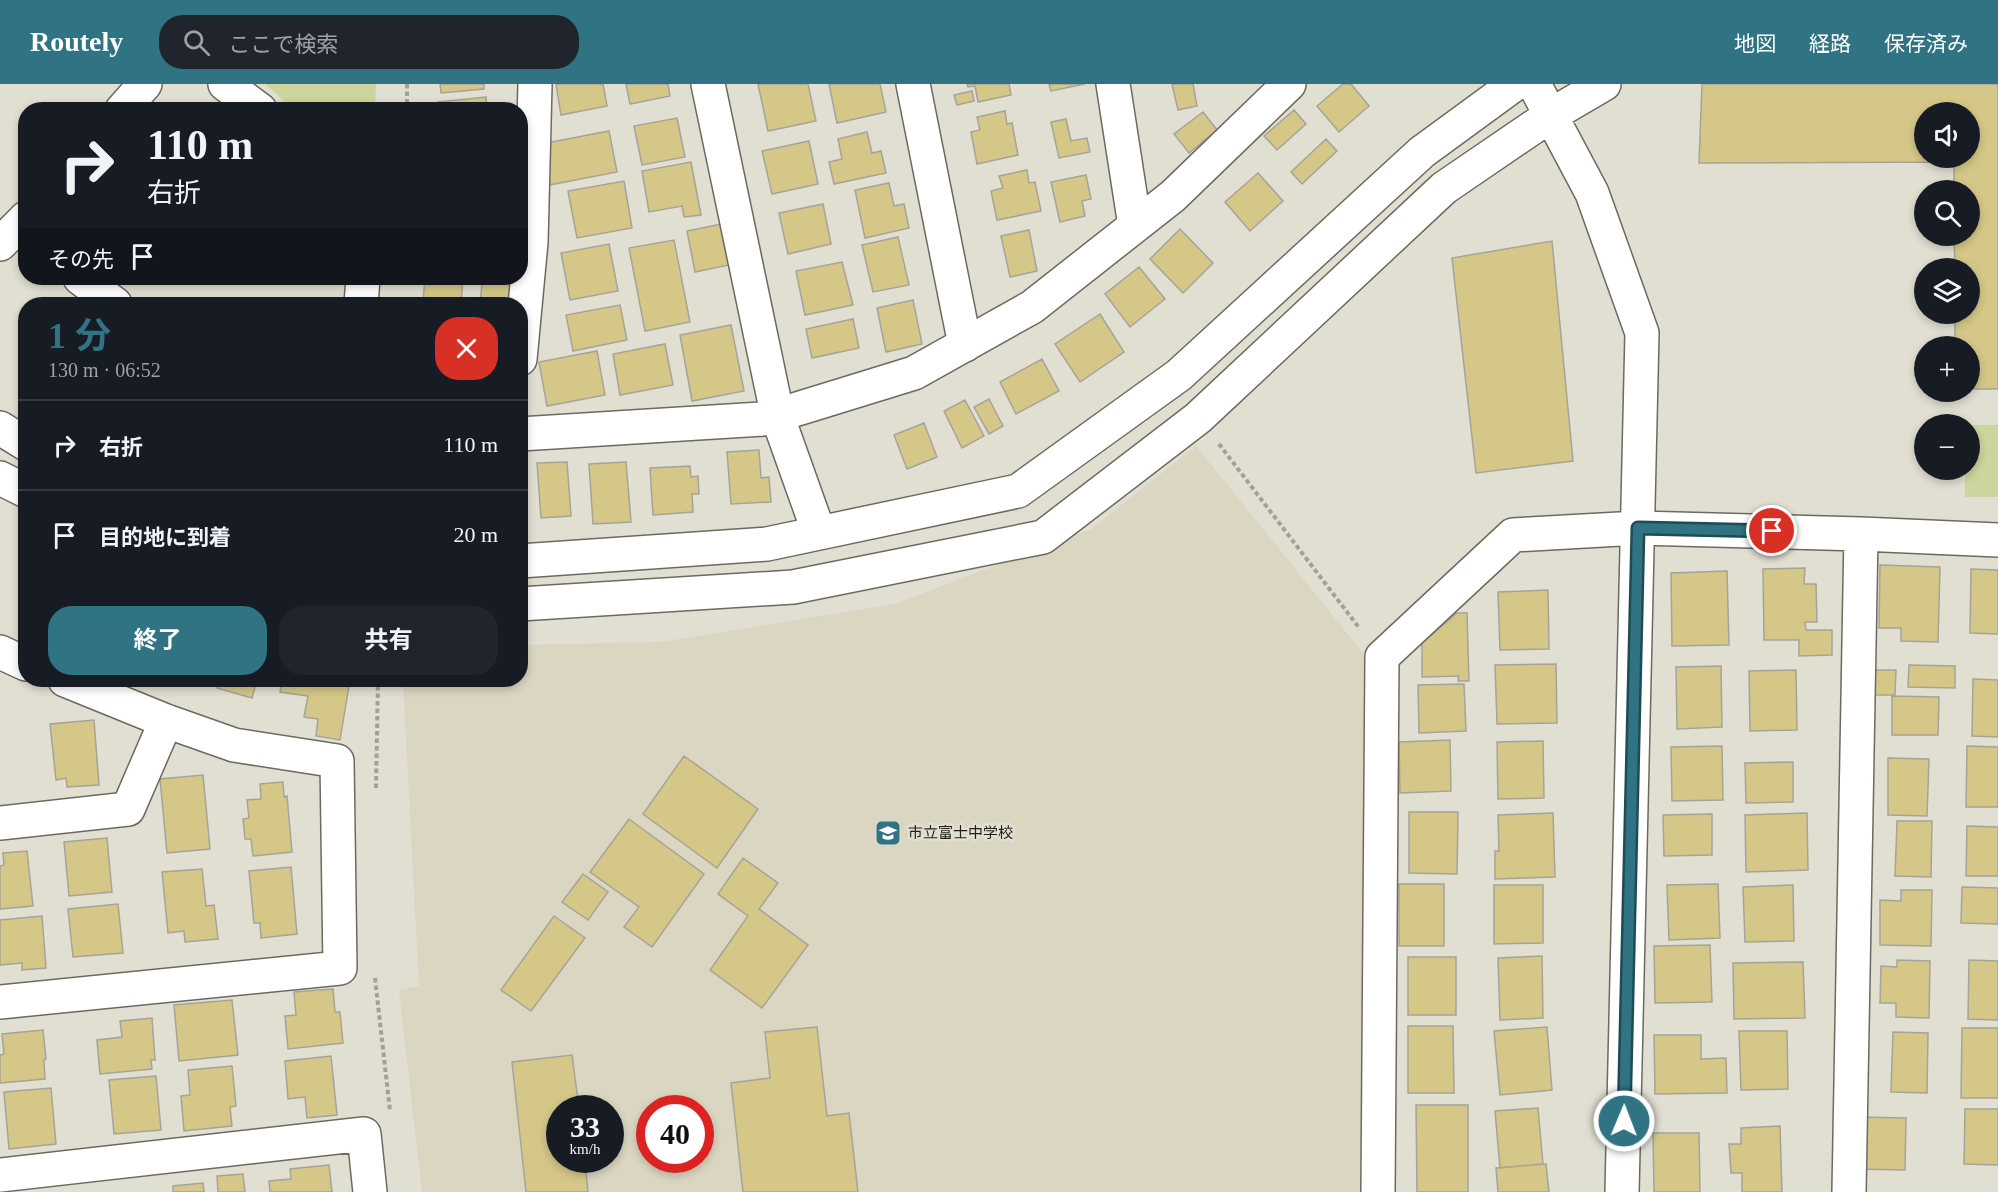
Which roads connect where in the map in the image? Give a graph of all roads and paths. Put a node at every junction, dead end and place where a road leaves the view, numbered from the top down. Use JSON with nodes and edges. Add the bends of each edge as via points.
{"nodes":[{"id":1,"x":145,"y":84,"type":"edge"},
{"id":2,"x":225,"y":84,"type":"edge"},
{"id":3,"x":407,"y":84,"type":"edge"},
{"id":4,"x":535,"y":84,"type":"edge"},
{"id":5,"x":708,"y":84,"type":"edge"},
{"id":6,"x":913,"y":84,"type":"edge"},
{"id":7,"x":1113,"y":84,"type":"edge"},
{"id":8,"x":1289,"y":84,"type":"edge"},
{"id":9,"x":1515,"y":84,"type":"edge"},
{"id":10,"x":1534,"y":84,"type":"edge"},
{"id":11,"x":1604,"y":84,"type":"edge"},
{"id":12,"x":129,"y":102,"type":"edge"},
{"id":13,"x":249,"y":102,"type":"edge"},
{"id":14,"x":407,"y":102,"type":"edge"},
{"id":15,"x":1551,"y":115,"type":"junction"},
{"id":16,"x":1135,"y":226,"type":"junction"},
{"id":17,"x":528,"y":274,"type":"edge"},
{"id":18,"x":89,"y":285,"type":"edge"},
{"id":19,"x":106,"y":297,"type":"edge"},
{"id":20,"x":965,"y":345,"type":"junction"},
{"id":21,"x":778,"y":418,"type":"junction"},
{"id":22,"x":1198,"y":418,"type":"junction"},
{"id":23,"x":0,"y":428,"type":"edge"},
{"id":24,"x":528,"y":434,"type":"edge"},
{"id":25,"x":18,"y":439,"type":"edge"},
{"id":26,"x":0,"y":478,"type":"edge"},
{"id":27,"x":18,"y":487,"type":"edge"},
{"id":28,"x":1638,"y":528,"type":"junction"},
{"id":29,"x":819,"y":533,"type":"junction"},
{"id":30,"x":1861,"y":534,"type":"junction"},
{"id":31,"x":1998,"y":540,"type":"edge"},
{"id":32,"x":528,"y":560,"type":"edge"},
{"id":33,"x":528,"y":604,"type":"edge"},
{"id":34,"x":0,"y":652,"type":"edge"},
{"id":35,"x":1382,"y":657,"type":"junction"},
{"id":36,"x":18,"y":660,"type":"edge"},
{"id":37,"x":81,"y":687,"type":"edge"},
{"id":38,"x":378,"y":687,"type":"edge"},
{"id":39,"x":166,"y":721,"type":"junction"},
{"id":40,"x":376,"y":794,"type":"dead end"},
{"id":41,"x":0,"y":823,"type":"edge"},
{"id":42,"x":374,"y":966,"type":"dead end"},
{"id":43,"x":0,"y":1002,"type":"edge"},
{"id":44,"x":390,"y":1119,"type":"dead end"},
{"id":45,"x":0,"y":1175,"type":"edge"},
{"id":46,"x":370,"y":1192,"type":"edge"},
{"id":47,"x":1378,"y":1192,"type":"edge"},
{"id":48,"x":1622,"y":1192,"type":"edge"},
{"id":49,"x":1849,"y":1192,"type":"edge"}],
"edges":[{"from":1,"to":12,"type":"street"},
{"from":2,"to":13,"type":"street"},
{"from":3,"to":14,"type":"path"},
{"from":4,"to":17,"type":"street"},
{"from":5,"to":21,"type":"street"},
{"from":6,"to":20,"type":"street"},
{"from":7,"to":16,"type":"street"},
{"from":8,"to":16,"type":"street","via":[[1173,196]]},
{"from":9,"to":29,"type":"street","via":[[1422,152],[1179,375],[1018,491]]},
{"from":10,"to":15,"type":"street"},
{"from":11,"to":15,"type":"street"},
{"from":15,"to":22,"type":"street","via":[[1444,188]]},
{"from":15,"to":28,"type":"street","via":[[1592,193],[1642,333]]},
{"from":16,"to":20,"type":"street","via":[[1032,307]]},
{"from":18,"to":19,"type":"street"},
{"from":20,"to":21,"type":"street","via":[[914,373]]},
{"from":21,"to":24,"type":"street"},
{"from":21,"to":29,"type":"street"},
{"from":22,"to":33,"type":"street","via":[[1043,537],[793,587]]},
{"from":22,"to":35,"type":"path"},
{"from":23,"to":25,"type":"street"},
{"from":26,"to":27,"type":"street"},
{"from":28,"to":30,"type":"street"},
{"from":28,"to":35,"type":"street","via":[[1513,535]]},
{"from":28,"to":48,"type":"street"},
{"from":29,"to":32,"type":"street","via":[[767,544]]},
{"from":30,"to":31,"type":"street"},
{"from":30,"to":49,"type":"street"},
{"from":34,"to":36,"type":"street"},
{"from":35,"to":47,"type":"street"},
{"from":37,"to":39,"type":"street"},
{"from":38,"to":40,"type":"path"},
{"from":39,"to":41,"type":"street","via":[[128,808]]},
{"from":39,"to":43,"type":"street","via":[[234,745],[337,761],[340,968]]},
{"from":42,"to":44,"type":"path"},
{"from":45,"to":46,"type":"street","via":[[363,1134]]}]}
